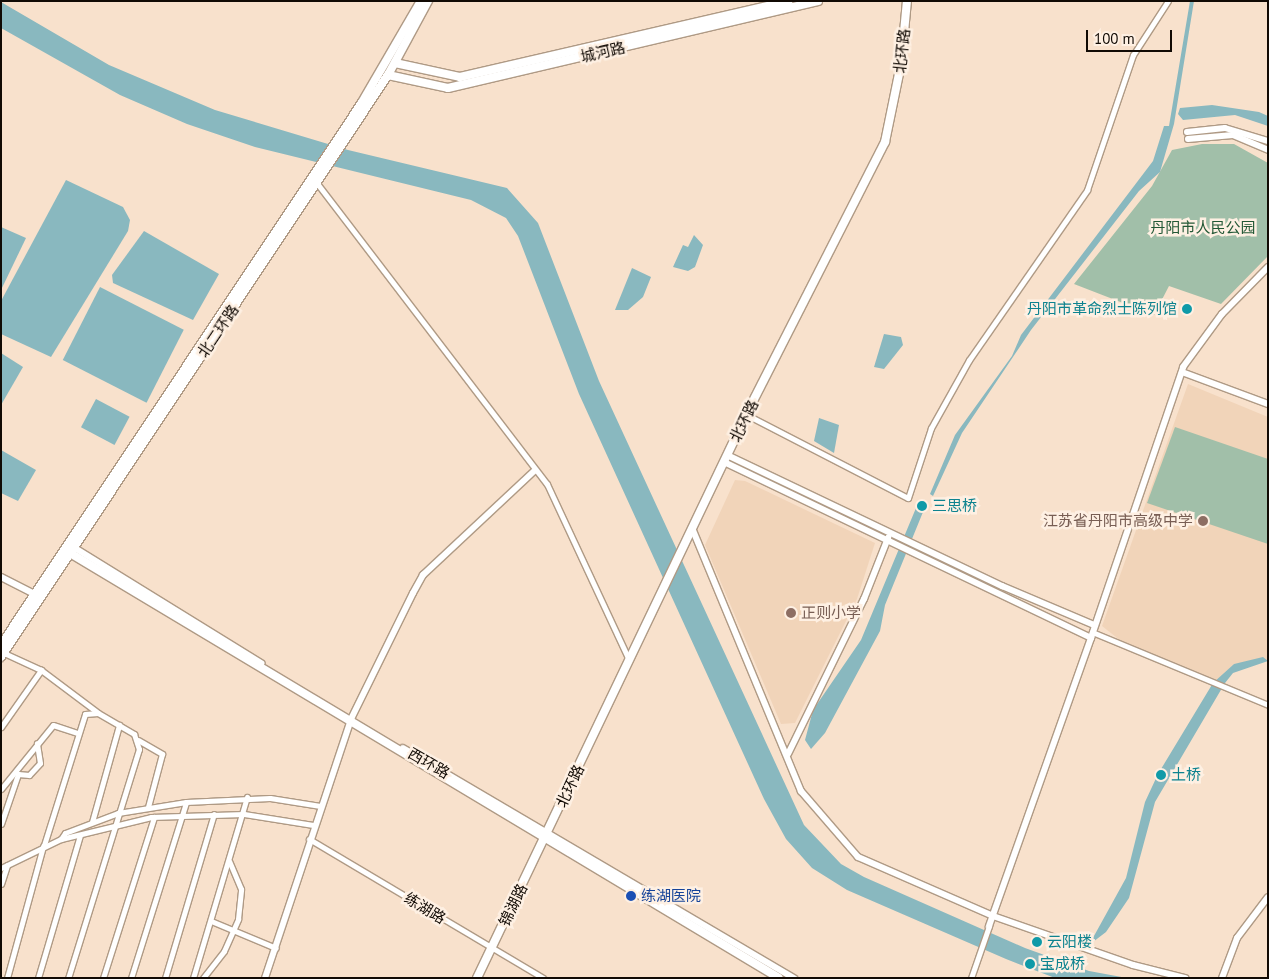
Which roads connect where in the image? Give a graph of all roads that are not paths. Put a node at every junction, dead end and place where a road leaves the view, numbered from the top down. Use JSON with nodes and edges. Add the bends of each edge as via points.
{"nodes":[{"id":1,"x":421,"y":1,"type":"edge"},
{"id":2,"x":428,"y":1,"type":"edge"},
{"id":3,"x":788,"y":1,"type":"edge"},
{"id":4,"x":818,"y":1,"type":"edge"},
{"id":5,"x":907,"y":1,"type":"edge"},
{"id":6,"x":1168,"y":1,"type":"edge"},
{"id":7,"x":808,"y":2,"type":"edge"},
{"id":8,"x":395,"y":62,"type":"junction"},
{"id":9,"x":388,"y":74,"type":"junction"},
{"id":10,"x":340,"y":140,"type":"junction"},
{"id":11,"x":1268,"y":141,"type":"edge"},
{"id":12,"x":1268,"y":150,"type":"edge"},
{"id":13,"x":319,"y":172,"type":"junction"},
{"id":14,"x":316,"y":182,"type":"junction"},
{"id":15,"x":1268,"y":268,"type":"edge"},
{"id":16,"x":1182,"y":372,"type":"junction"},
{"id":17,"x":1268,"y":404,"type":"edge"},
{"id":18,"x":747,"y":415,"type":"junction"},
{"id":19,"x":725,"y":459,"type":"junction"},
{"id":20,"x":534,"y":471,"type":"junction"},
{"id":21,"x":692,"y":528,"type":"junction"},
{"id":22,"x":891,"y":532,"type":"junction"},
{"id":23,"x":887,"y":540,"type":"junction"},
{"id":24,"x":68,"y":549,"type":"junction"},
{"id":25,"x":1,"y":576,"type":"edge"},
{"id":26,"x":35,"y":594,"type":"junction"},
{"id":27,"x":1092,"y":631,"type":"junction"},
{"id":28,"x":2,"y":651,"type":"edge"},
{"id":29,"x":630,"y":660,"type":"junction"},
{"id":30,"x":41,"y":670,"type":"junction"},
{"id":31,"x":1268,"y":705,"type":"edge"},
{"id":32,"x":98,"y":713,"type":"junction"},
{"id":33,"x":351,"y":721,"type":"junction"},
{"id":34,"x":119,"y":725,"type":"junction"},
{"id":35,"x":1,"y":727,"type":"edge"},
{"id":36,"x":78,"y":733,"type":"junction"},
{"id":37,"x":138,"y":740,"type":"junction"},
{"id":38,"x":37,"y":743,"type":"junction"},
{"id":39,"x":788,"y":754,"type":"junction"},
{"id":40,"x":1,"y":789,"type":"edge"},
{"id":41,"x":247,"y":797,"type":"junction"},
{"id":42,"x":186,"y":802,"type":"junction"},
{"id":43,"x":155,"y":806,"type":"junction"},
{"id":44,"x":320,"y":806,"type":"junction"},
{"id":45,"x":148,"y":807,"type":"junction"},
{"id":46,"x":118,"y":813,"type":"junction"},
{"id":47,"x":214,"y":814,"type":"junction"},
{"id":48,"x":244,"y":814,"type":"junction"},
{"id":49,"x":183,"y":815,"type":"junction"},
{"id":50,"x":153,"y":817,"type":"junction"},
{"id":51,"x":92,"y":822,"type":"junction"},
{"id":52,"x":1,"y":824,"type":"edge"},
{"id":53,"x":113,"y":824,"type":"junction"},
{"id":54,"x":314,"y":825,"type":"junction"},
{"id":55,"x":549,"y":832,"type":"junction"},
{"id":56,"x":80,"y":835,"type":"junction"},
{"id":57,"x":308,"y":838,"type":"junction"},
{"id":58,"x":61,"y":839,"type":"junction"},
{"id":59,"x":545,"y":840,"type":"junction"},
{"id":60,"x":43,"y":846,"type":"junction"},
{"id":61,"x":229,"y":861,"type":"junction"},
{"id":62,"x":7,"y":864,"type":"junction"},
{"id":63,"x":1,"y":868,"type":"edge"},
{"id":64,"x":1,"y":884,"type":"edge"},
{"id":65,"x":1268,"y":896,"type":"edge"},
{"id":66,"x":993,"y":916,"type":"junction"},
{"id":67,"x":211,"y":922,"type":"junction"},
{"id":68,"x":989,"y":926,"type":"joint"},
{"id":69,"x":234,"y":930,"type":"junction"},
{"id":70,"x":276,"y":948,"type":"junction"},
{"id":71,"x":492,"y":948,"type":"junction"},
{"id":72,"x":6,"y":978,"type":"edge"},
{"id":73,"x":38,"y":978,"type":"edge"},
{"id":74,"x":68,"y":978,"type":"edge"},
{"id":75,"x":103,"y":978,"type":"edge"},
{"id":76,"x":131,"y":978,"type":"edge"},
{"id":77,"x":164,"y":978,"type":"edge"},
{"id":78,"x":194,"y":978,"type":"edge"},
{"id":79,"x":203,"y":978,"type":"edge"},
{"id":80,"x":265,"y":978,"type":"edge"},
{"id":81,"x":477,"y":978,"type":"edge"},
{"id":82,"x":543,"y":978,"type":"edge"},
{"id":83,"x":779,"y":978,"type":"edge"},
{"id":84,"x":794,"y":978,"type":"edge"},
{"id":85,"x":971,"y":978,"type":"edge"},
{"id":86,"x":1186,"y":978,"type":"edge"},
{"id":87,"x":1222,"y":978,"type":"edge"}],
"edges":[{"from":1,"to":10,"type":"main road","name":"北二环路"},
{"from":2,"to":8,"type":"main road","name":"北二环路"},
{"from":3,"to":8,"type":"main road","name":"城河路","via":[[460,78]]},
{"from":4,"to":7,"type":"main road","name":"城河路"},
{"from":5,"to":18,"type":"main road","name":"北环路","via":[[902,64],[885,142]]},
{"from":6,"to":18,"type":"street","via":[[1133,55],[1087,190],[969,360],[931,428],[908,498]]},
{"from":7,"to":9,"type":"main road","name":"城河路","via":[[448,88]]},
{"from":8,"to":9,"type":"main road","name":"北二环路"},
{"from":9,"to":10,"type":"main road","name":"北二环路"},
{"from":10,"to":13,"type":"main road","name":"北二环路"},
{"from":11,"to":12,"type":"street","via":[[1225,128],[1188,135],[1233,136]]},
{"from":13,"to":14,"type":"main road","name":"北二环路"},
{"from":13,"to":24,"type":"main road","name":"北二环路"},
{"from":14,"to":20,"type":"street"},
{"from":14,"to":24,"type":"main road","name":"北二环路"},
{"from":15,"to":16,"type":"street","via":[[1222,314]]},
{"from":16,"to":17,"type":"street"},
{"from":16,"to":27,"type":"street"},
{"from":18,"to":19,"type":"main road","name":"北环路"},
{"from":19,"to":21,"type":"main road","name":"北环路"},
{"from":19,"to":22,"type":"street"},
{"from":19,"to":23,"type":"street"},
{"from":20,"to":29,"type":"street","via":[[557,500]]},
{"from":20,"to":33,"type":"street","via":[[423,575]]},
{"from":21,"to":29,"type":"main road","name":"北环路"},
{"from":21,"to":39,"type":"street"},
{"from":22,"to":23,"type":"street"},
{"from":22,"to":27,"type":"street"},
{"from":23,"to":27,"type":"street"},
{"from":23,"to":39,"type":"street","via":[[864,599]]},
{"from":24,"to":26,"type":"main road","name":"北二环路"},
{"from":24,"to":28,"type":"main road","name":"北二环路"},
{"from":24,"to":33,"type":"main road","name":"西环路"},
{"from":25,"to":26,"type":"street"},
{"from":26,"to":28,"type":"main road","name":"北二环路"},
{"from":27,"to":31,"type":"street"},
{"from":27,"to":66,"type":"street"},
{"from":28,"to":30,"type":"street"},
{"from":29,"to":55,"type":"main road","name":"北环路"},
{"from":30,"to":32,"type":"street"},
{"from":30,"to":35,"type":"street"},
{"from":32,"to":34,"type":"street"},
{"from":32,"to":36,"type":"street","via":[[85,714]]},
{"from":33,"to":44,"type":"street"},
{"from":33,"to":55,"type":"street","name":"西环路"},
{"from":33,"to":59,"type":"main road","name":"西环路"},
{"from":34,"to":37,"type":"street"},
{"from":34,"to":51,"type":"street"},
{"from":36,"to":38,"type":"street","via":[[53,725]]},
{"from":36,"to":60,"type":"street"},
{"from":37,"to":45,"type":"street","via":[[162,754]]},
{"from":37,"to":46,"type":"street","via":[[139,749]]},
{"from":38,"to":40,"type":"street"},
{"from":38,"to":52,"type":"street","via":[[40,763],[29,775],[18,774]]},
{"from":39,"to":66,"type":"street","via":[[802,791],[858,857]]},
{"from":41,"to":42,"type":"street"},
{"from":41,"to":44,"type":"street"},
{"from":41,"to":48,"type":"street"},
{"from":42,"to":43,"type":"street"},
{"from":42,"to":49,"type":"street"},
{"from":43,"to":45,"type":"street"},
{"from":43,"to":50,"type":"street"},
{"from":44,"to":54,"type":"street"},
{"from":45,"to":46,"type":"street"},
{"from":46,"to":51,"type":"street"},
{"from":46,"to":53,"type":"street"},
{"from":47,"to":48,"type":"street"},
{"from":47,"to":49,"type":"street"},
{"from":47,"to":77,"type":"street"},
{"from":48,"to":54,"type":"street"},
{"from":48,"to":61,"type":"street"},
{"from":49,"to":50,"type":"street"},
{"from":49,"to":76,"type":"street"},
{"from":50,"to":53,"type":"street"},
{"from":50,"to":75,"type":"street"},
{"from":51,"to":58,"type":"street","via":[[65,833]]},
{"from":53,"to":56,"type":"street"},
{"from":53,"to":74,"type":"street"},
{"from":54,"to":57,"type":"street"},
{"from":55,"to":59,"type":"main road","name":"锦湖路"},
{"from":55,"to":84,"type":"street","name":"西环路"},
{"from":56,"to":58,"type":"street"},
{"from":56,"to":73,"type":"street"},
{"from":57,"to":70,"type":"street"},
{"from":57,"to":71,"type":"street","name":"练湖路"},
{"from":58,"to":60,"type":"street"},
{"from":59,"to":71,"type":"main road","name":"锦湖路"},
{"from":59,"to":83,"type":"main road","name":"西环路"},
{"from":60,"to":62,"type":"street"},
{"from":60,"to":72,"type":"street"},
{"from":61,"to":67,"type":"street"},
{"from":61,"to":69,"type":"street","via":[[241,889]]},
{"from":62,"to":63,"type":"street"},
{"from":62,"to":64,"type":"street"},
{"from":65,"to":87,"type":"street","via":[[1238,938]]},
{"from":66,"to":68,"type":"street"},
{"from":66,"to":86,"type":"street","via":[[1133,965]]},
{"from":67,"to":69,"type":"street"},
{"from":67,"to":78,"type":"street"},
{"from":68,"to":85,"type":"street"},
{"from":69,"to":70,"type":"street"},
{"from":69,"to":79,"type":"street"},
{"from":70,"to":80,"type":"street"},
{"from":71,"to":81,"type":"main road","name":"锦湖路"},
{"from":71,"to":82,"type":"street","name":"练湖路"}]}
